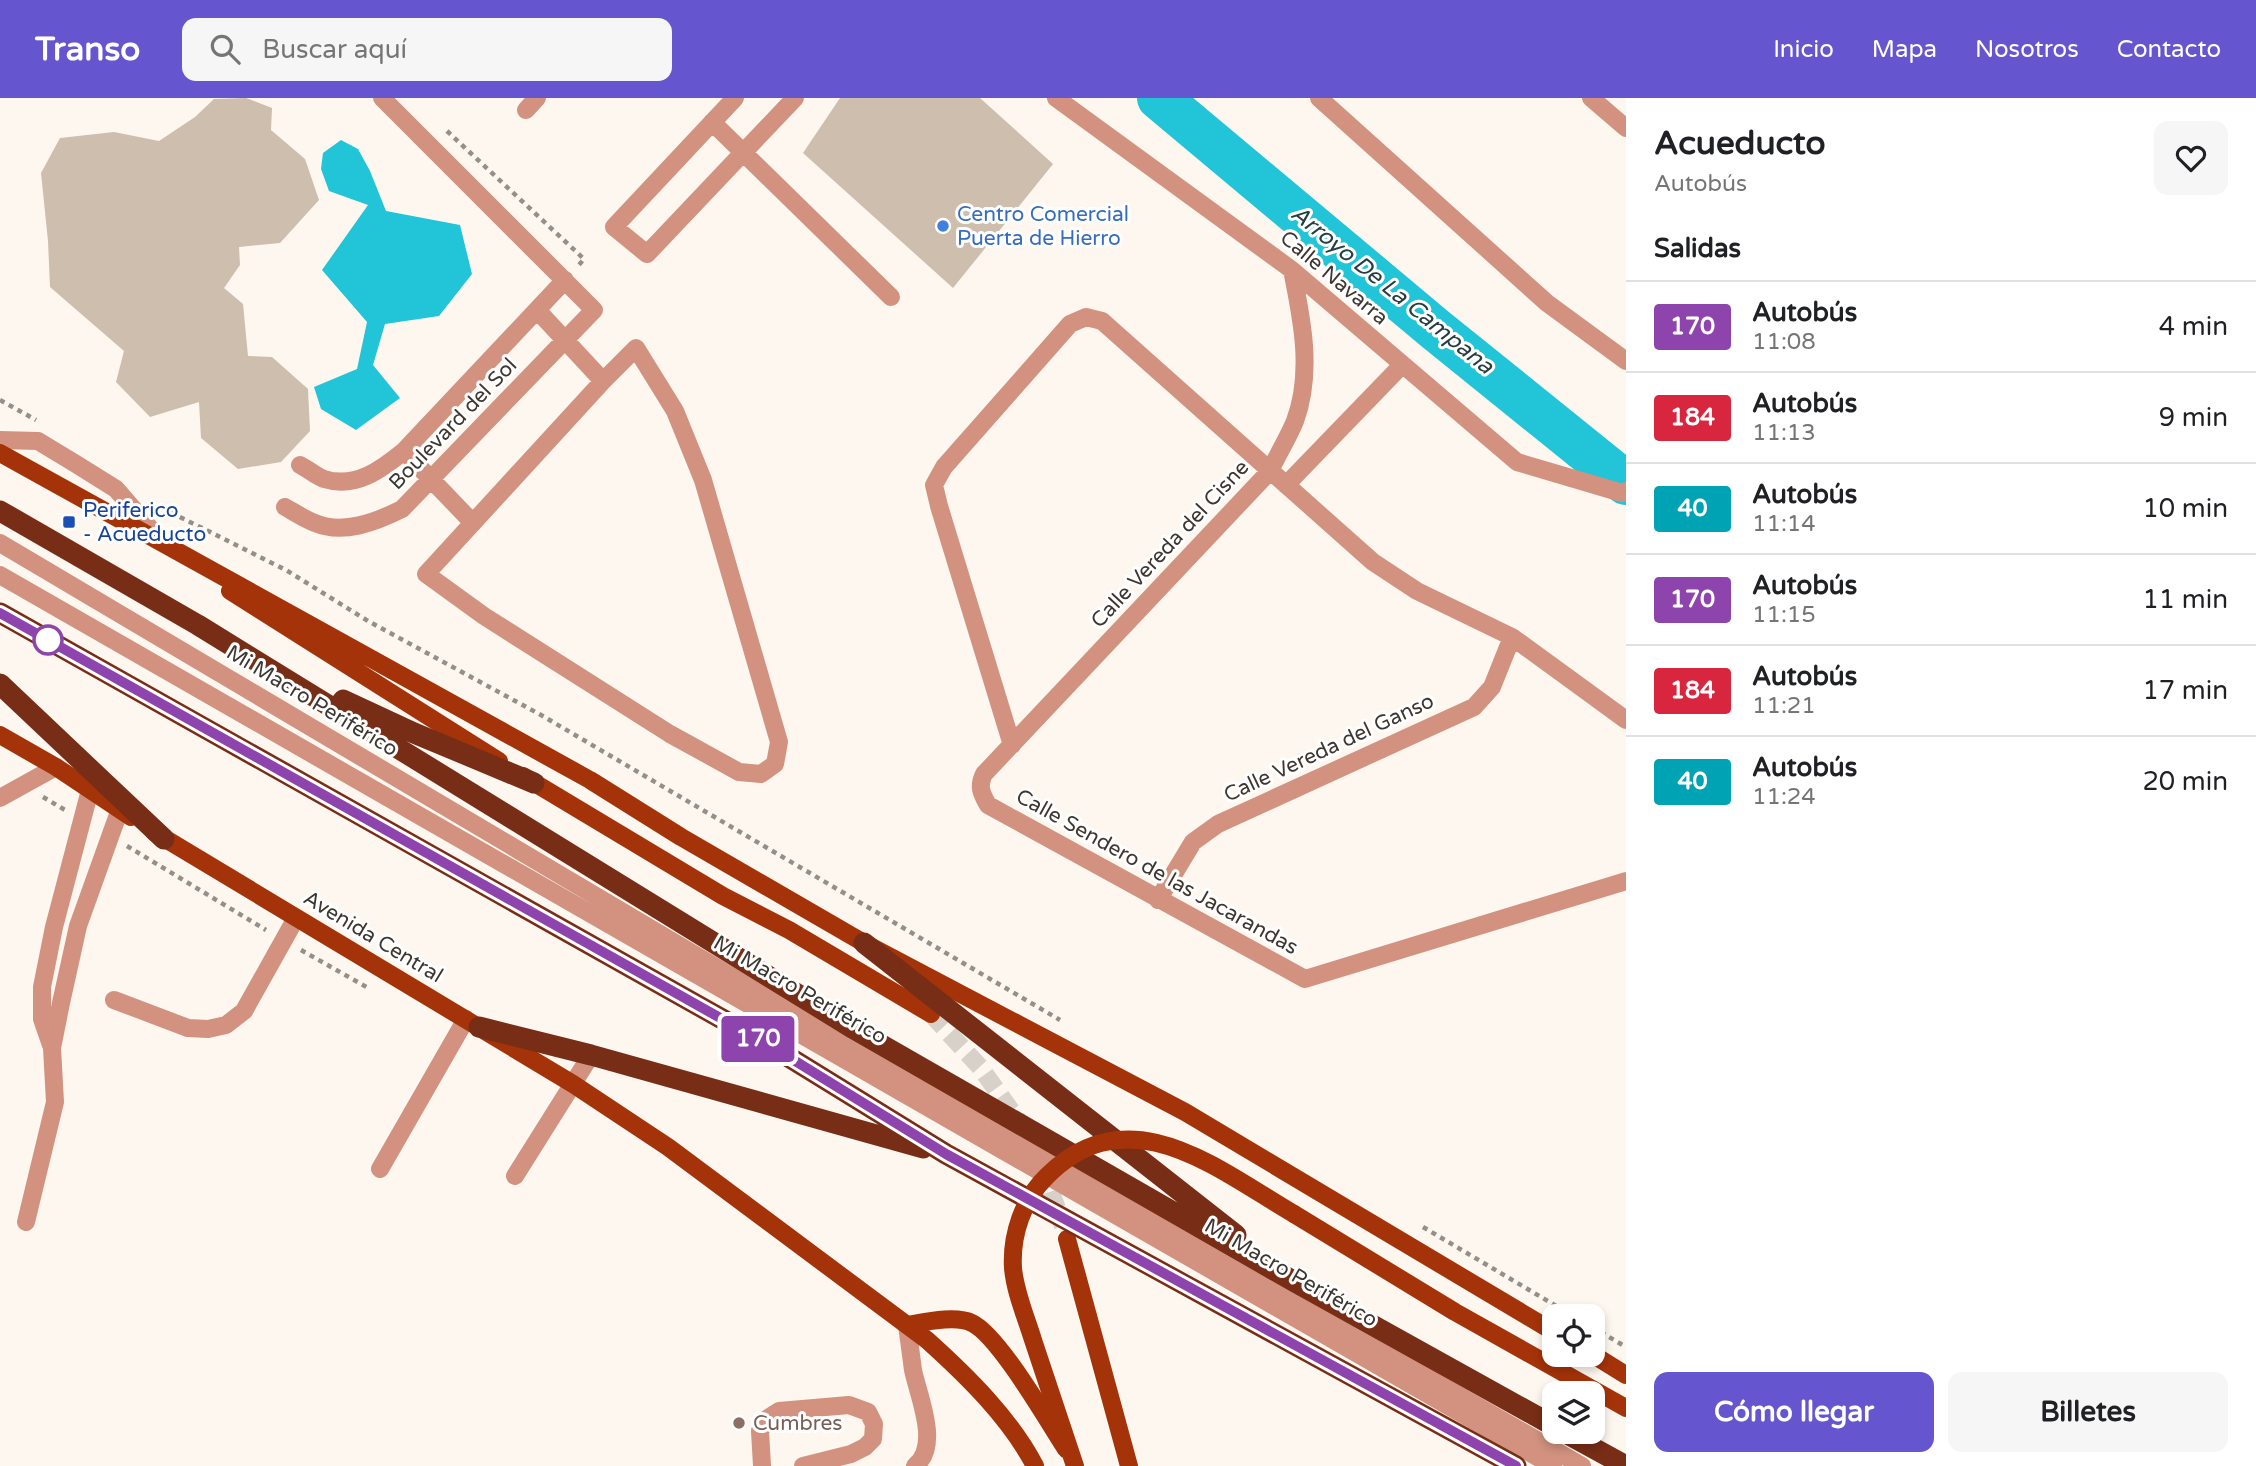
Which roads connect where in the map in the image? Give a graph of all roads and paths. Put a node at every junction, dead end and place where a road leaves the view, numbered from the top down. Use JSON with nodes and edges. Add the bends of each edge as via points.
{"nodes":[{"id":1,"x":382,"y":98,"type":"edge"},
{"id":2,"x":735,"y":98,"type":"edge"},
{"id":3,"x":795,"y":98,"type":"edge"},
{"id":4,"x":1056,"y":98,"type":"edge"},
{"id":5,"x":1319,"y":98,"type":"edge"},
{"id":6,"x":1591,"y":98,"type":"edge"},
{"id":7,"x":712,"y":122,"type":"junction"},
{"id":8,"x":443,"y":126,"type":"dead end"},
{"id":9,"x":1626,"y":128,"type":"edge"},
{"id":10,"x":744,"y":154,"type":"junction"},
{"id":11,"x":1292,"y":270,"type":"junction"},
{"id":12,"x":565,"y":280,"type":"junction"},
{"id":13,"x":891,"y":297,"type":"dead end"},
{"id":14,"x":537,"y":310,"type":"junction"},
{"id":15,"x":564,"y":341,"type":"junction"},
{"id":16,"x":1626,"y":361,"type":"edge"},
{"id":17,"x":1402,"y":365,"type":"junction"},
{"id":18,"x":603,"y":381,"type":"junction"},
{"id":19,"x":30,"y":425,"type":"dead end"},
{"id":20,"x":42,"y":426,"type":"dead end"},
{"id":21,"x":0,"y":440,"type":"edge"},
{"id":22,"x":404,"y":451,"type":"junction"},
{"id":23,"x":0,"y":453,"type":"edge"},
{"id":24,"x":300,"y":465,"type":"dead end"},
{"id":25,"x":1270,"y":471,"type":"junction"},
{"id":26,"x":432,"y":478,"type":"junction"},
{"id":27,"x":1286,"y":485,"type":"junction"},
{"id":28,"x":1624,"y":492,"type":"edge"},
{"id":29,"x":160,"y":507,"type":"dead end"},
{"id":30,"x":285,"y":507,"type":"dead end"},
{"id":31,"x":0,"y":512,"type":"edge"},
{"id":32,"x":473,"y":523,"type":"junction"},
{"id":33,"x":161,"y":541,"type":"junction"},
{"id":34,"x":0,"y":543,"type":"edge"},
{"id":35,"x":0,"y":575,"type":"edge"},
{"id":36,"x":0,"y":613,"type":"edge"},
{"id":37,"x":198,"y":625,"type":"junction"},
{"id":38,"x":1512,"y":637,"type":"junction"},
{"id":39,"x":0,"y":684,"type":"edge"},
{"id":40,"x":1626,"y":720,"type":"edge"},
{"id":41,"x":0,"y":735,"type":"edge"},
{"id":42,"x":1012,"y":745,"type":"junction"},
{"id":43,"x":56,"y":767,"type":"junction"},
{"id":44,"x":534,"y":783,"type":"junction"},
{"id":45,"x":90,"y":790,"type":"junction"},
{"id":46,"x":0,"y":798,"type":"edge"},
{"id":47,"x":988,"y":805,"type":"joint"},
{"id":48,"x":120,"y":809,"type":"junction"},
{"id":49,"x":164,"y":839,"type":"junction"},
{"id":50,"x":1626,"y":881,"type":"edge"},
{"id":51,"x":1158,"y":900,"type":"junction"},
{"id":52,"x":296,"y":918,"type":"junction"},
{"id":53,"x":864,"y":943,"type":"junction"},
{"id":54,"x":114,"y":1000,"type":"dead end"},
{"id":55,"x":931,"y":1014,"type":"tunnel mouth"},
{"id":56,"x":1062,"y":1021,"type":"dead end"},
{"id":57,"x":472,"y":1023,"type":"junction"},
{"id":58,"x":52,"y":1048,"type":"junction"},
{"id":59,"x":591,"y":1055,"type":"junction"},
{"id":60,"x":573,"y":1084,"type":"junction"},
{"id":61,"x":946,"y":1154,"type":"junction"},
{"id":62,"x":380,"y":1169,"type":"dead end"},
{"id":63,"x":514,"y":1176,"type":"dead end"},
{"id":64,"x":26,"y":1222,"type":"dead end"},
{"id":65,"x":1417,"y":1224,"type":"dead end"},
{"id":66,"x":1067,"y":1239,"type":"tunnel mouth"},
{"id":67,"x":1295,"y":1282,"type":"junction"},
{"id":68,"x":1553,"y":1304,"type":"edge"},
{"id":69,"x":907,"y":1325,"type":"junction"},
{"id":70,"x":1542,"y":1325,"type":"edge"},
{"id":71,"x":1605,"y":1335,"type":"edge"},
{"id":72,"x":1626,"y":1347,"type":"edge"},
{"id":73,"x":1605,"y":1362,"type":"edge"},
{"id":74,"x":1626,"y":1375,"type":"edge"},
{"id":75,"x":1626,"y":1408,"type":"edge"},
{"id":76,"x":1542,"y":1419,"type":"edge"},
{"id":77,"x":1586,"y":1444,"type":"edge"},
{"id":78,"x":762,"y":1466,"type":"edge"},
{"id":79,"x":803,"y":1466,"type":"edge"},
{"id":80,"x":915,"y":1466,"type":"edge"},
{"id":81,"x":1035,"y":1466,"type":"edge"},
{"id":82,"x":1077,"y":1466,"type":"edge"},
{"id":83,"x":1129,"y":1466,"type":"edge"},
{"id":84,"x":1516,"y":1466,"type":"edge"},
{"id":85,"x":1553,"y":1466,"type":"edge"},
{"id":86,"x":1582,"y":1466,"type":"edge"},
{"id":87,"x":1626,"y":1466,"type":"edge"}],
"edges":[{"from":1,"to":12,"type":"street"},
{"from":2,"to":7,"type":"street"},
{"from":3,"to":10,"type":"street"},
{"from":4,"to":11,"type":"street","name":"Calle Navarra"},
{"from":5,"to":16,"type":"street","via":[[1547,303]]},
{"from":6,"to":9,"type":"street"},
{"from":7,"to":10,"type":"street"},
{"from":7,"to":10,"type":"street","via":[[614,227],[647,254]]},
{"from":8,"to":12,"type":"path","via":[[584,259]]},
{"from":10,"to":13,"type":"street"},
{"from":11,"to":17,"type":"street","name":"Calle Navarra"},
{"from":11,"to":25,"type":"street","name":"Calle Vereda del Cisne","via":[[1301,313],[1305,380],[1295,421]]},
{"from":12,"to":14,"type":"street","name":"Boulevard del Sol"},
{"from":12,"to":15,"type":"street","name":"Boulevard del Sol","via":[[594,310]]},
{"from":14,"to":15,"type":"street"},
{"from":14,"to":22,"type":"street","name":"Boulevard del Sol"},
{"from":15,"to":18,"type":"street"},
{"from":15,"to":26,"type":"street","name":"Boulevard del Sol"},
{"from":17,"to":27,"type":"street"},
{"from":17,"to":28,"type":"street","name":"Calle Navarra","via":[[1517,462]]},
{"from":18,"to":32,"type":"street"},
{"from":18,"to":32,"type":"street","via":[[636,348],[675,411],[729,562],[779,741],[775,764],[761,774],[739,772],[670,734],[426,574]]},
{"from":19,"to":20,"type":"path"},
{"from":21,"to":33,"type":"street","via":[[38,441],[67,458],[116,489]]},
{"from":22,"to":24,"type":"street","name":"Boulevard del Sol","via":[[378,472],[350,481],[325,479]]},
{"from":22,"to":26,"type":"street"},
{"from":23,"to":33,"type":"main road"},
{"from":25,"to":27,"type":"street"},
{"from":25,"to":42,"type":"street","name":"Calle Vereda del Cisne"},
{"from":25,"to":42,"type":"street","via":[[1102,321],[1086,317],[1070,324],[944,467],[934,485]]},
{"from":26,"to":30,"type":"street","name":"Boulevard del Sol","via":[[402,509],[377,522],[348,527],[316,524]]},
{"from":26,"to":32,"type":"street"},
{"from":27,"to":38,"type":"street","via":[[1373,562],[1417,591]]},
{"from":29,"to":56,"type":"path","via":[[286,570],[368,621],[541,715]]},
{"from":31,"to":37,"type":"highway"},
{"from":33,"to":44,"type":"main road","via":[[245,602]]},
{"from":33,"to":53,"type":"main road","via":[[590,780]]},
{"from":34,"to":86,"type":"street","name":"Mi Macro Periférico","via":[[817,1027]]},
{"from":35,"to":85,"type":"street","name":"Mi Macro Periférico"},
{"from":36,"to":61,"type":"highway","via":[[779,1051]]},
{"from":37,"to":44,"type":"highway","via":[[369,713]]},
{"from":37,"to":67,"type":"highway","via":[[854,1029]]},
{"from":38,"to":40,"type":"street"},
{"from":38,"to":51,"type":"street","name":"Calle Vereda del Ganso","via":[[1492,687],[1474,707],[1218,824],[1193,842]]},
{"from":39,"to":49,"type":"highway"},
{"from":41,"to":43,"type":"main road","name":"Avenida Central"},
{"from":42,"to":47,"type":"street","name":"Calle Vereda del Cisne","via":[[979,784]]},
{"from":43,"to":45,"type":"main road","name":"Avenida Central"},
{"from":43,"to":46,"type":"street"},
{"from":44,"to":55,"type":"main road"},
{"from":45,"to":48,"type":"main road","name":"Avenida Central"},
{"from":45,"to":58,"type":"street","via":[[42,987],[42,1019]]},
{"from":47,"to":51,"type":"street","name":"Calle Sendero de las Jacarandas"},
{"from":48,"to":49,"type":"main road","name":"Avenida Central"},
{"from":48,"to":58,"type":"street","via":[[78,926]]},
{"from":49,"to":52,"type":"main road","name":"Avenida Central"},
{"from":50,"to":51,"type":"street","name":"Calle Sendero de las Jacarandas","via":[[1305,979]]},
{"from":52,"to":54,"type":"street","via":[[244,1012],[226,1025],[188,1028]]},
{"from":52,"to":57,"type":"main road","name":"Avenida Central"},
{"from":53,"to":67,"type":"highway"},
{"from":53,"to":70,"type":"main road","via":[[1185,1112]]},
{"from":57,"to":59,"type":"highway"},
{"from":57,"to":60,"type":"main road","name":"Avenida Central"},
{"from":57,"to":62,"type":"street"},
{"from":58,"to":64,"type":"street","via":[[55,1102]]},
{"from":59,"to":60,"type":"street"},
{"from":59,"to":61,"type":"highway"},
{"from":60,"to":63,"type":"street"},
{"from":60,"to":69,"type":"main road","name":"Avenida Central","via":[[668,1147]]},
{"from":61,"to":84,"type":"highway"},
{"from":65,"to":68,"type":"path"},
{"from":66,"to":83,"type":"main road"},
{"from":67,"to":76,"type":"highway"},
{"from":69,"to":80,"type":"street","via":[[927,1440]]},
{"from":69,"to":81,"type":"main road","name":"Avenida Central","via":[[980,1392]]},
{"from":69,"to":82,"type":"main road","via":[[971,1322],[993,1339]]},
{"from":71,"to":72,"type":"path"},
{"from":73,"to":74,"type":"main road"},
{"from":75,"to":82,"type":"main road","bridge":true,"via":[[1181,1149],[1148,1140],[1115,1140],[1069,1157],[1044,1178],[1026,1204],[1015,1234],[1013,1266],[1018,1291]]},
{"from":77,"to":87,"type":"highway"},
{"from":78,"to":79,"type":"street","via":[[760,1430],[779,1411],[849,1405],[868,1412],[874,1424],[873,1439],[865,1447]]}]}
